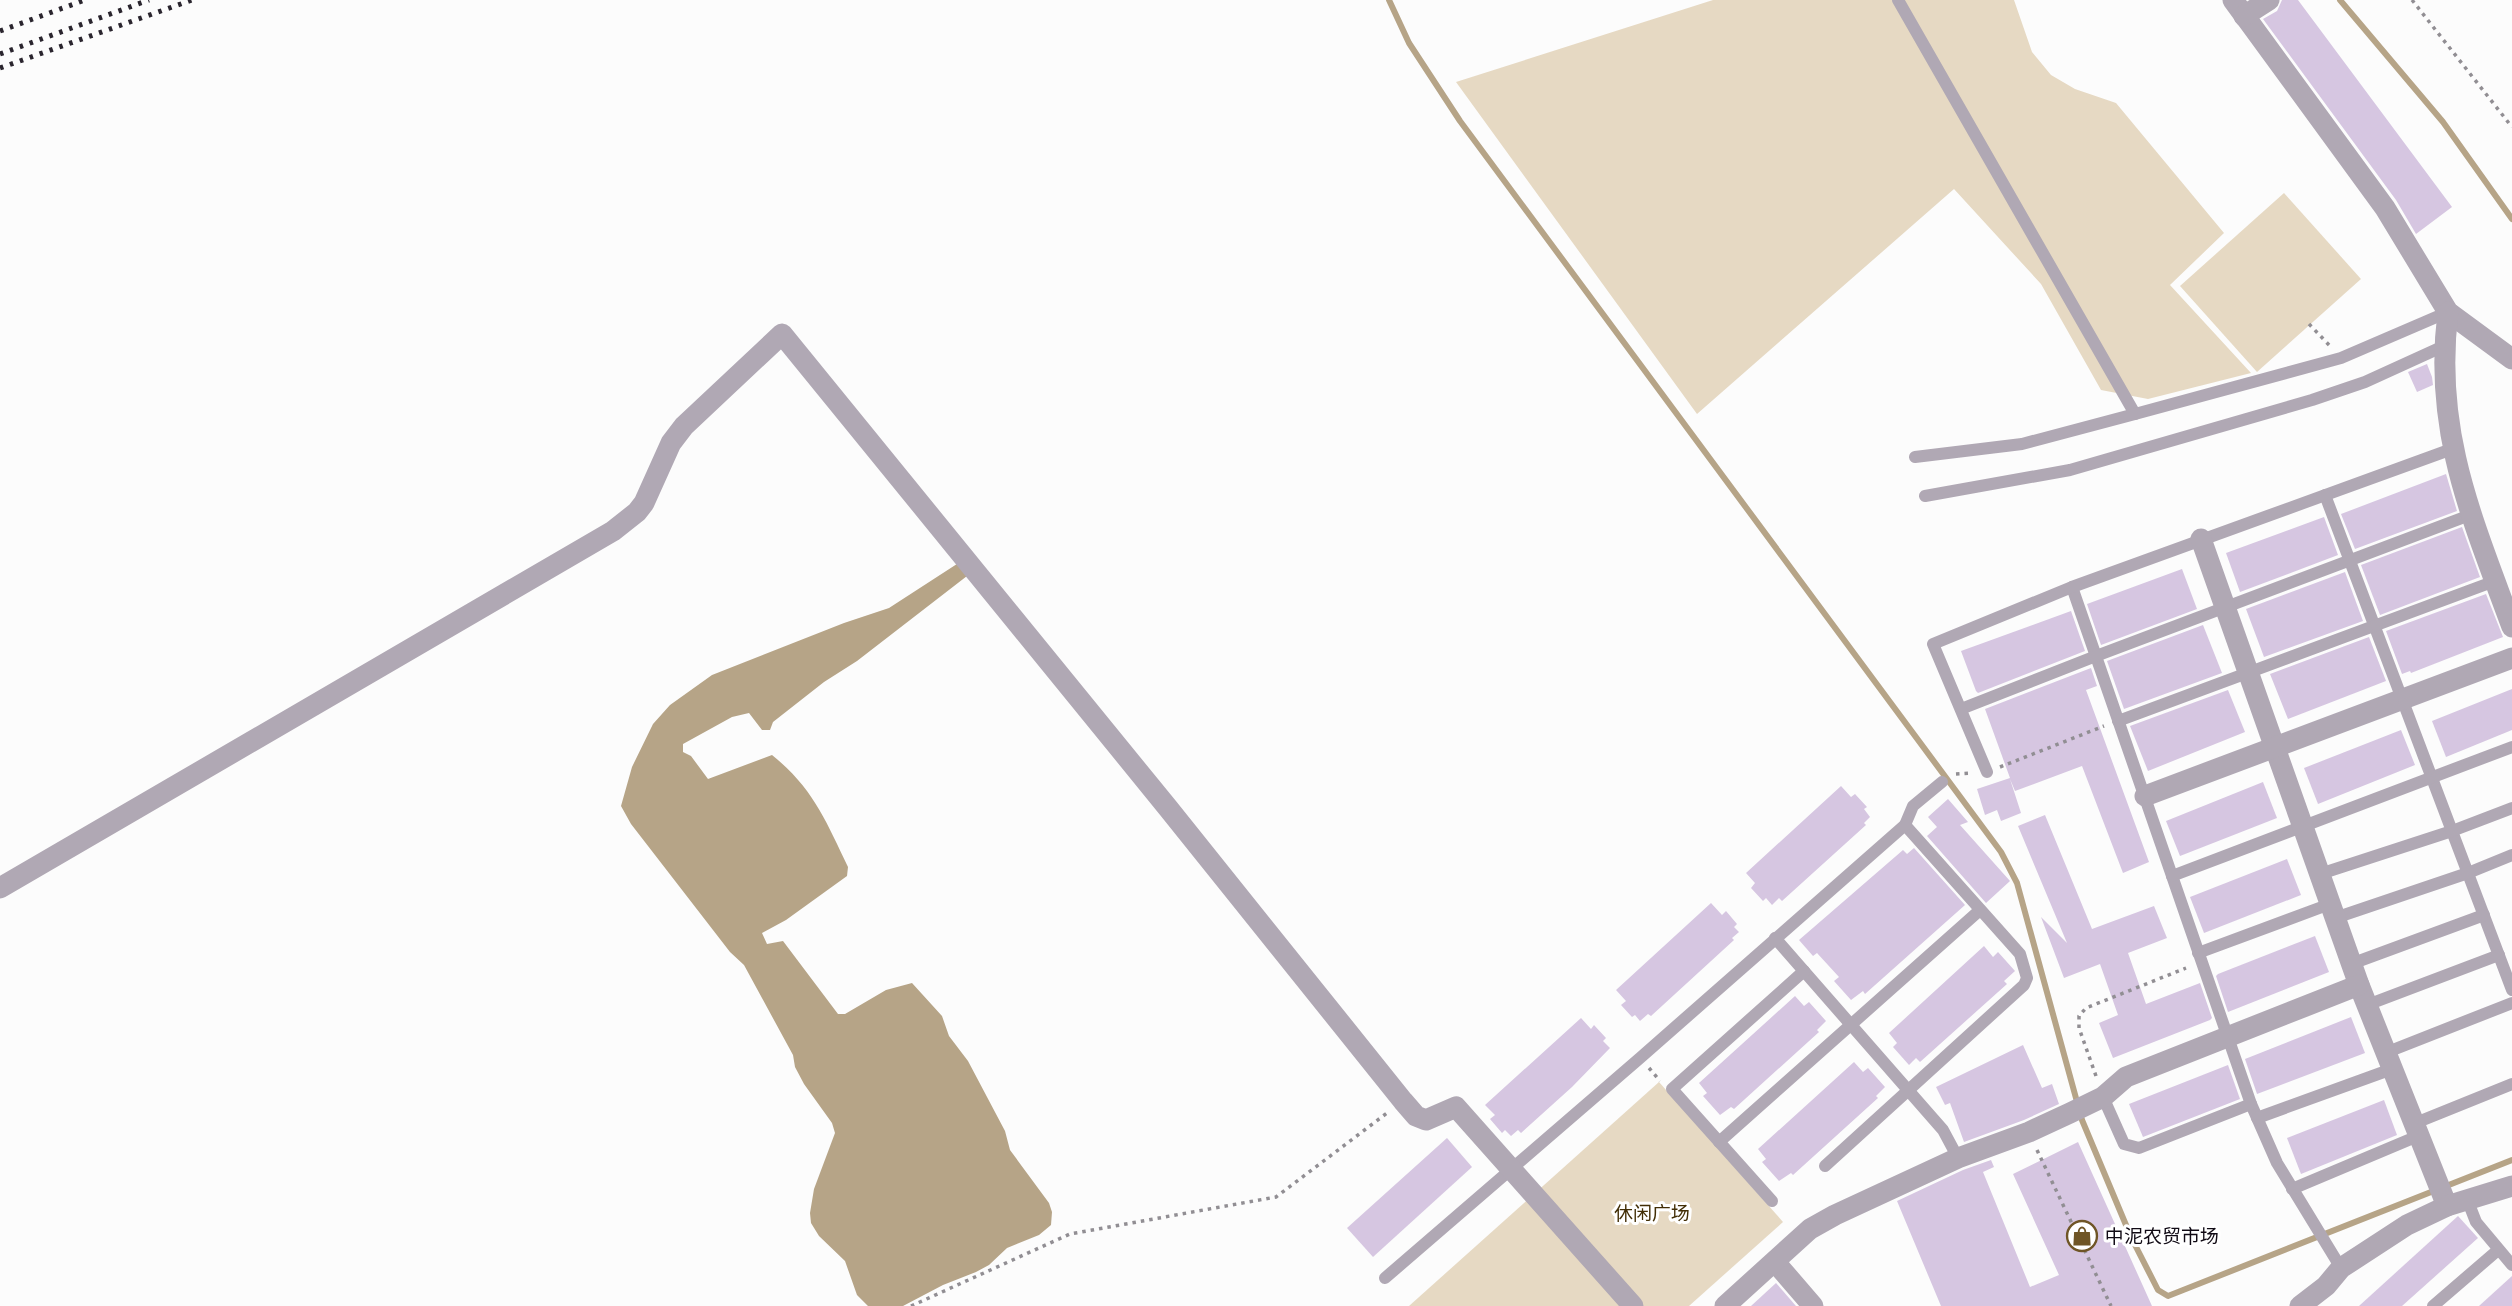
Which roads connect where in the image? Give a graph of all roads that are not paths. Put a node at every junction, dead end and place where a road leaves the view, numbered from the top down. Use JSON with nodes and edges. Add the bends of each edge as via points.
{"nodes":[{"id":1,"x":1898,"y":0,"type":"edge"},
{"id":2,"x":2269,"y":0,"type":"edge"},
{"id":3,"x":2239,"y":8,"type":"edge"},
{"id":4,"x":2448,"y":312,"type":"junction"},
{"id":5,"x":2444,"y":346,"type":"junction"},
{"id":6,"x":2512,"y":359,"type":"edge"},
{"id":7,"x":2135,"y":414,"type":"junction"},
{"id":8,"x":2452,"y":449,"type":"junction"},
{"id":9,"x":1915,"y":457,"type":"dead end"},
{"id":10,"x":2325,"y":495,"type":"junction"},
{"id":11,"x":1925,"y":496,"type":"dead end"},
{"id":12,"x":2470,"y":515,"type":"junction"},
{"id":13,"x":2201,"y":539,"type":"junction"},
{"id":14,"x":2350,"y":561,"type":"junction"},
{"id":15,"x":2495,"y":581,"type":"junction"},
{"id":16,"x":2071,"y":587,"type":"junction"},
{"id":17,"x":2225,"y":607,"type":"junction"},
{"id":18,"x":2512,"y":626,"type":"edge"},
{"id":19,"x":2375,"y":627,"type":"junction"},
{"id":20,"x":2096,"y":656,"type":"junction"},
{"id":21,"x":2512,"y":658,"type":"edge"},
{"id":22,"x":2248,"y":673,"type":"junction"},
{"id":23,"x":2403,"y":701,"type":"junction"},
{"id":24,"x":1961,"y":709,"type":"junction"},
{"id":25,"x":2118,"y":721,"type":"junction"},
{"id":26,"x":2274,"y":747,"type":"junction"},
{"id":27,"x":2512,"y":747,"type":"edge"},
{"id":28,"x":1987,"y":772,"type":"road end"},
{"id":29,"x":1948,"y":778,"type":"road end"},
{"id":30,"x":2432,"y":778,"type":"junction"},
{"id":31,"x":2145,"y":796,"type":"junction"},
{"id":32,"x":2512,"y":808,"type":"edge"},
{"id":33,"x":1905,"y":825,"type":"junction"},
{"id":34,"x":2302,"y":826,"type":"junction"},
{"id":35,"x":2452,"y":831,"type":"junction"},
{"id":36,"x":2512,"y":855,"type":"edge"},
{"id":37,"x":2468,"y":873,"type":"junction"},
{"id":38,"x":2319,"y":874,"type":"junction"},
{"id":39,"x":2172,"y":876,"type":"junction"},
{"id":40,"x":0,"y":888,"type":"edge"},
{"id":41,"x":1980,"y":910,"type":"junction"},
{"id":42,"x":2332,"y":911,"type":"junction"},
{"id":43,"x":2484,"y":915,"type":"junction"},
{"id":44,"x":1775,"y":938,"type":"junction"},
{"id":45,"x":2499,"y":956,"type":"junction"},
{"id":46,"x":2200,"y":958,"type":"junction"},
{"id":47,"x":2351,"y":964,"type":"junction"},
{"id":48,"x":1804,"y":971,"type":"junction"},
{"id":49,"x":2359,"y":985,"type":"junction"},
{"id":50,"x":2512,"y":989,"type":"edge"},
{"id":51,"x":2512,"y":1003,"type":"edge"},
{"id":52,"x":2367,"y":1005,"type":"junction"},
{"id":53,"x":1852,"y":1024,"type":"junction"},
{"id":54,"x":2227,"y":1038,"type":"junction"},
{"id":55,"x":2388,"y":1061,"type":"junction"},
{"id":56,"x":2512,"y":1084,"type":"edge"},
{"id":57,"x":1910,"y":1090,"type":"junction"},
{"id":58,"x":2096,"y":1099,"type":"junction"},
{"id":59,"x":2250,"y":1104,"type":"junction"},
{"id":60,"x":2257,"y":1118,"type":"junction"},
{"id":61,"x":2416,"y":1130,"type":"junction"},
{"id":62,"x":1719,"y":1142,"type":"junction"},
{"id":63,"x":1958,"y":1158,"type":"junction"},
{"id":64,"x":1825,"y":1167,"type":"dead end"},
{"id":65,"x":1509,"y":1169,"type":"junction"},
{"id":66,"x":2512,"y":1186,"type":"edge"},
{"id":67,"x":2292,"y":1189,"type":"junction"},
{"id":68,"x":2448,"y":1195,"type":"junction"},
{"id":69,"x":1772,"y":1200,"type":"dead end"},
{"id":70,"x":2498,"y":1250,"type":"junction"},
{"id":71,"x":1775,"y":1262,"type":"junction"},
{"id":72,"x":2512,"y":1265,"type":"edge"},
{"id":73,"x":2341,"y":1268,"type":"junction"},
{"id":74,"x":1385,"y":1278,"type":"dead end"},
{"id":75,"x":1633,"y":1306,"type":"edge"},
{"id":76,"x":1725,"y":1306,"type":"edge"},
{"id":77,"x":1813,"y":1306,"type":"edge"},
{"id":78,"x":2300,"y":1306,"type":"edge"},
{"id":79,"x":2433,"y":1306,"type":"edge"}],
"edges":[{"from":1,"to":7,"type":"lane"},
{"from":2,"to":3,"type":"street"},
{"from":3,"to":4,"type":"street","via":[[2385,208]]},
{"from":4,"to":5,"type":"street"},
{"from":4,"to":6,"type":"street"},
{"from":4,"to":7,"type":"lane","via":[[2341,358]]},
{"from":5,"to":8,"type":"street"},
{"from":5,"to":11,"type":"lane","via":[[2312,400],[2084,467]]},
{"from":7,"to":9,"type":"lane","via":[[2022,444]]},
{"from":8,"to":10,"type":"lane"},
{"from":8,"to":12,"type":"street"},
{"from":10,"to":13,"type":"lane"},
{"from":10,"to":14,"type":"lane"},
{"from":12,"to":14,"type":"lane"},
{"from":12,"to":15,"type":"street"},
{"from":13,"to":16,"type":"lane"},
{"from":13,"to":17,"type":"street"},
{"from":14,"to":17,"type":"lane"},
{"from":14,"to":19,"type":"lane"},
{"from":15,"to":18,"type":"street"},
{"from":15,"to":19,"type":"lane"},
{"from":16,"to":20,"type":"lane"},
{"from":16,"to":24,"type":"lane","via":[[1933,644]]},
{"from":17,"to":20,"type":"lane"},
{"from":17,"to":22,"type":"street"},
{"from":19,"to":22,"type":"lane"},
{"from":19,"to":23,"type":"lane"},
{"from":20,"to":24,"type":"lane"},
{"from":20,"to":25,"type":"lane"},
{"from":21,"to":23,"type":"street"},
{"from":22,"to":25,"type":"lane"},
{"from":22,"to":26,"type":"street"},
{"from":23,"to":26,"type":"street"},
{"from":23,"to":30,"type":"lane"},
{"from":24,"to":28,"type":"lane"},
{"from":25,"to":31,"type":"lane"},
{"from":26,"to":31,"type":"street"},
{"from":26,"to":34,"type":"street"},
{"from":27,"to":30,"type":"lane"},
{"from":29,"to":33,"type":"lane","via":[[1913,806]]},
{"from":30,"to":34,"type":"lane"},
{"from":30,"to":35,"type":"lane"},
{"from":31,"to":39,"type":"lane"},
{"from":32,"to":35,"type":"lane"},
{"from":33,"to":41,"type":"lane"},
{"from":33,"to":44,"type":"lane"},
{"from":34,"to":38,"type":"street"},
{"from":34,"to":39,"type":"lane"},
{"from":35,"to":37,"type":"lane"},
{"from":35,"to":38,"type":"lane"},
{"from":36,"to":37,"type":"lane"},
{"from":37,"to":42,"type":"lane"},
{"from":37,"to":43,"type":"lane"},
{"from":38,"to":42,"type":"street"},
{"from":39,"to":46,"type":"lane"},
{"from":40,"to":65,"type":"street","via":[[613,531],[644,503],[671,443],[684,426],[782,334],[1416,1116],[1426,1119],[1456,1107]]},
{"from":41,"to":53,"type":"lane"},
{"from":41,"to":57,"type":"lane","via":[[2020,954],[2027,978]]},
{"from":42,"to":46,"type":"lane"},
{"from":42,"to":47,"type":"street"},
{"from":43,"to":45,"type":"lane"},
{"from":43,"to":47,"type":"lane"},
{"from":44,"to":48,"type":"lane"},
{"from":44,"to":65,"type":"lane"},
{"from":45,"to":50,"type":"lane"},
{"from":45,"to":52,"type":"lane"},
{"from":46,"to":54,"type":"lane"},
{"from":47,"to":49,"type":"street"},
{"from":48,"to":53,"type":"lane"},
{"from":48,"to":62,"type":"lane","via":[[1672,1090]]},
{"from":49,"to":52,"type":"street"},
{"from":49,"to":54,"type":"street"},
{"from":51,"to":55,"type":"lane"},
{"from":52,"to":55,"type":"street"},
{"from":53,"to":57,"type":"lane"},
{"from":53,"to":62,"type":"lane"},
{"from":54,"to":58,"type":"street","via":[[2126,1077]]},
{"from":54,"to":59,"type":"lane"},
{"from":55,"to":60,"type":"lane"},
{"from":55,"to":61,"type":"street"},
{"from":56,"to":61,"type":"lane"},
{"from":57,"to":63,"type":"lane","via":[[1943,1130]]},
{"from":57,"to":64,"type":"lane"},
{"from":58,"to":59,"type":"lane","via":[[2124,1144],[2139,1148]]},
{"from":58,"to":63,"type":"street","via":[[2029,1132]]},
{"from":59,"to":60,"type":"lane"},
{"from":60,"to":67,"type":"lane"},
{"from":61,"to":67,"type":"lane"},
{"from":61,"to":68,"type":"street"},
{"from":62,"to":69,"type":"lane"},
{"from":63,"to":71,"type":"street","via":[[1818,1224]]},
{"from":65,"to":74,"type":"lane"},
{"from":65,"to":75,"type":"street"},
{"from":66,"to":68,"type":"street"},
{"from":67,"to":73,"type":"lane"},
{"from":68,"to":70,"type":"lane"},
{"from":68,"to":73,"type":"street"},
{"from":70,"to":72,"type":"lane"},
{"from":70,"to":79,"type":"lane"},
{"from":71,"to":76,"type":"street"},
{"from":71,"to":77,"type":"street"},
{"from":73,"to":78,"type":"street"}]}
